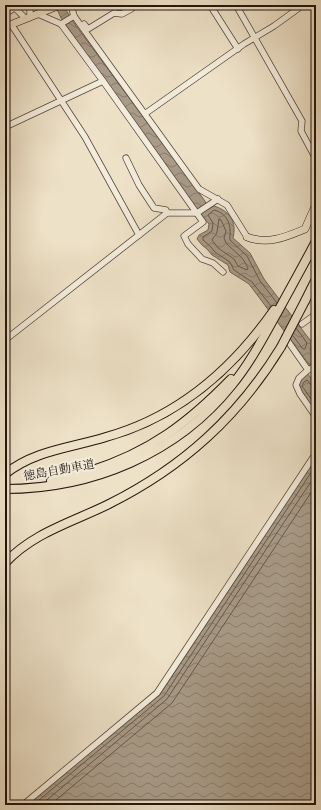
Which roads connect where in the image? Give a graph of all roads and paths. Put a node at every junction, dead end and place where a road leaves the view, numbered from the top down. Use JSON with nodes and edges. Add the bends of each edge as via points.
{"nodes":[{"id":1,"x":30,"y":5,"type":"edge"},
{"id":2,"x":60,"y":5,"type":"edge"},
{"id":3,"x":70,"y":5,"type":"edge"},
{"id":4,"x":136,"y":5,"type":"edge"},
{"id":5,"x":210,"y":5,"type":"edge"},
{"id":6,"x":236,"y":5,"type":"edge"},
{"id":7,"x":303,"y":5,"type":"edge"},
{"id":8,"x":13,"y":7,"type":"edge"},
{"id":9,"x":5,"y":14,"type":"edge"},
{"id":10,"x":38,"y":14,"type":"junction"},
{"id":11,"x":27,"y":17,"type":"junction"},
{"id":12,"x":75,"y":18,"type":"junction"},
{"id":13,"x":62,"y":24,"type":"junction"},
{"id":14,"x":8,"y":26,"type":"edge"},
{"id":15,"x":256,"y":37,"type":"junction"},
{"id":16,"x":238,"y":48,"type":"junction"},
{"id":17,"x":103,"y":81,"type":"junction"},
{"id":18,"x":62,"y":101,"type":"junction"},
{"id":19,"x":146,"y":114,"type":"junction"},
{"id":20,"x":5,"y":127,"type":"edge"},
{"id":21,"x":126,"y":158,"type":"dead end"},
{"id":22,"x":316,"y":159,"type":"edge"},
{"id":23,"x":217,"y":200,"type":"junction"},
{"id":24,"x":316,"y":204,"type":"edge"},
{"id":25,"x":168,"y":213,"type":"junction"},
{"id":26,"x":198,"y":213,"type":"junction"},
{"id":27,"x":139,"y":235,"type":"junction"},
{"id":28,"x":247,"y":237,"type":"joint"},
{"id":29,"x":316,"y":241,"type":"edge"},
{"id":30,"x":223,"y":272,"type":"dead end"},
{"id":31,"x":316,"y":279,"type":"edge"},
{"id":32,"x":293,"y":285,"type":"junction"},
{"id":33,"x":316,"y":314,"type":"edge"},
{"id":34,"x":302,"y":324,"type":"dead end"},
{"id":35,"x":285,"y":337,"type":"dead end"},
{"id":36,"x":5,"y":340,"type":"edge"},
{"id":37,"x":259,"y":346,"type":"junction"},
{"id":38,"x":316,"y":366,"type":"edge"},
{"id":39,"x":309,"y":370,"type":"junction"},
{"id":40,"x":316,"y":417,"type":"edge"},
{"id":41,"x":316,"y":453,"type":"edge"},
{"id":42,"x":5,"y":474,"type":"edge"},
{"id":43,"x":5,"y":484,"type":"edge"},
{"id":44,"x":5,"y":489,"type":"edge"},
{"id":45,"x":5,"y":563,"type":"edge"},
{"id":46,"x":23,"y":805,"type":"edge"}],
"edges":[{"from":1,"to":11,"type":"street"},
{"from":2,"to":10,"type":"main road"},
{"from":3,"to":12,"type":"street"},
{"from":4,"to":12,"type":"street","via":[[122,14],[114,13],[88,29]]},
{"from":5,"to":16,"type":"street"},
{"from":6,"to":15,"type":"street"},
{"from":7,"to":15,"type":"street"},
{"from":8,"to":9,"type":"street"},
{"from":8,"to":11,"type":"street"},
{"from":10,"to":11,"type":"main road"},
{"from":10,"to":13,"type":"street"},
{"from":11,"to":14,"type":"main road"},
{"from":12,"to":13,"type":"street"},
{"from":12,"to":19,"type":"street"},
{"from":13,"to":17,"type":"street"},
{"from":14,"to":18,"type":"street"},
{"from":15,"to":16,"type":"street"},
{"from":15,"to":22,"type":"street","via":[[302,121],[301,131]]},
{"from":16,"to":19,"type":"street"},
{"from":17,"to":18,"type":"street"},
{"from":17,"to":26,"type":"street"},
{"from":18,"to":20,"type":"street"},
{"from":18,"to":27,"type":"street","via":[[85,137]]},
{"from":19,"to":23,"type":"street","via":[[199,189]]},
{"from":21,"to":25,"type":"street","via":[[154,208],[166,210]]},
{"from":23,"to":26,"type":"street"},
{"from":23,"to":28,"type":"street","via":[[227,205]]},
{"from":24,"to":28,"type":"main road","via":[[305,229],[267,241]]},
{"from":25,"to":26,"type":"street"},
{"from":25,"to":27,"type":"street"},
{"from":26,"to":30,"type":"street","via":[[203,222],[184,236],[202,259],[213,263]]},
{"from":27,"to":36,"type":"street"},
{"from":29,"to":32,"type":"highway","name":"徳島自動車道"},
{"from":31,"to":45,"type":"highway","bridge":true,"via":[[281,347],[260,379],[211,434],[155,478],[108,505],[39,536]]},
{"from":32,"to":37,"type":"highway","name":"徳島自動車道"},
{"from":32,"to":42,"type":"highway","via":[[240,353],[211,381],[169,411],[120,433],[37,455]]},
{"from":33,"to":34,"type":"street"},
{"from":35,"to":39,"type":"street"},
{"from":37,"to":43,"type":"highway","name":"徳島自動車道","via":[[234,376],[196,412],[145,448],[111,464],[70,477]]},
{"from":37,"to":44,"type":"highway","name":"徳島自動車道","via":[[231,386],[210,409],[178,436],[144,457],[85,480]]},
{"from":38,"to":39,"type":"street"},
{"from":39,"to":40,"type":"street","via":[[299,378],[296,385]]},
{"from":41,"to":46,"type":"street","via":[[157,693]]}]}
